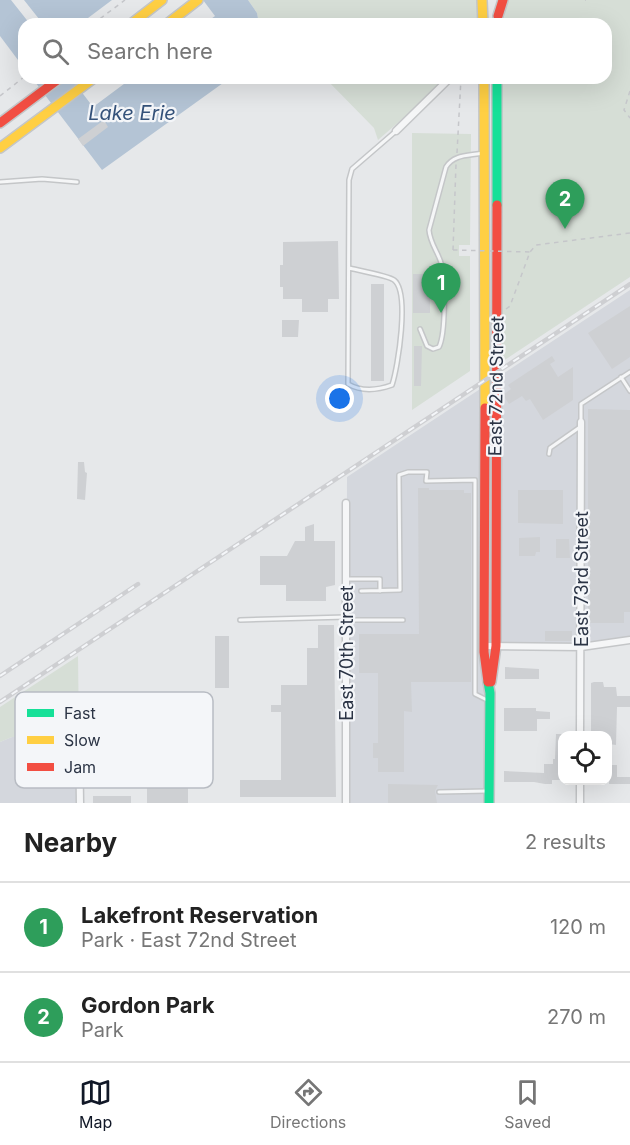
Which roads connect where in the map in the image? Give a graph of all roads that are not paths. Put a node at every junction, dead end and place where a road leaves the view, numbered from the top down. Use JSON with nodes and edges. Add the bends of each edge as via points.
{"nodes":[{"id":1,"x":162,"y":0,"type":"edge"},
{"id":2,"x":200,"y":0,"type":"edge"},
{"id":3,"x":482,"y":0,"type":"edge"},
{"id":4,"x":488,"y":0,"type":"edge"},
{"id":5,"x":498,"y":0,"type":"edge"},
{"id":6,"x":503,"y":0,"type":"edge"},
{"id":7,"x":138,"y":18,"type":"edge"},
{"id":8,"x":175,"y":18,"type":"edge"},
{"id":9,"x":484,"y":18,"type":"edge"},
{"id":10,"x":485,"y":18,"type":"edge"},
{"id":11,"x":498,"y":18,"type":"edge"},
{"id":12,"x":498,"y":18,"type":"edge"},
{"id":13,"x":52,"y":84,"type":"edge"},
{"id":14,"x":86,"y":84,"type":"edge"},
{"id":15,"x":444,"y":84,"type":"edge"},
{"id":16,"x":484,"y":84,"type":"edge"},
{"id":17,"x":497,"y":84,"type":"edge"},
{"id":18,"x":0,"y":123,"type":"edge"},
{"id":19,"x":396,"y":131,"type":"joint"},
{"id":20,"x":0,"y":148,"type":"edge"},
{"id":21,"x":486,"y":153,"type":"junction"},
{"id":22,"x":498,"y":153,"type":"junction"},
{"id":23,"x":0,"y":182,"type":"edge"},
{"id":24,"x":77,"y":182,"type":"dead end"},
{"id":25,"x":349,"y":268,"type":"junction"},
{"id":26,"x":420,"y":329,"type":"dead end"},
{"id":27,"x":630,"y":372,"type":"edge"},
{"id":28,"x":621,"y":377,"type":"junction"},
{"id":29,"x":630,"y":391,"type":"edge"},
{"id":30,"x":581,"y":424,"type":"junction"},
{"id":31,"x":549,"y":454,"type":"dead end"},
{"id":32,"x":346,"y":503,"type":"dead end"},
{"id":33,"x":346,"y":579,"type":"junction"},
{"id":34,"x":361,"y":591,"type":"dead end"},
{"id":35,"x":380,"y":591,"type":"junction"},
{"id":36,"x":346,"y":618,"type":"junction"},
{"id":37,"x":240,"y":620,"type":"dead end"},
{"id":38,"x":404,"y":620,"type":"dead end"},
{"id":39,"x":630,"y":640,"type":"edge"},
{"id":40,"x":484,"y":646,"type":"junction"},
{"id":41,"x":496,"y":646,"type":"junction"},
{"id":42,"x":580,"y":647,"type":"junction"},
{"id":43,"x":490,"y":697,"type":"junction"},
{"id":44,"x":580,"y":731,"type":"edge"},
{"id":45,"x":580,"y":785,"type":"edge"},
{"id":46,"x":80,"y":788,"type":"edge"},
{"id":47,"x":489,"y":791,"type":"junction"},
{"id":48,"x":439,"y":792,"type":"dead end"},
{"id":49,"x":80,"y":803,"type":"edge"},
{"id":50,"x":346,"y":803,"type":"edge"},
{"id":51,"x":489,"y":803,"type":"edge"},
{"id":52,"x":580,"y":803,"type":"edge"}],
"edges":[{"from":1,"to":7,"type":"main road"},
{"from":2,"to":8,"type":"main road"},
{"from":3,"to":9,"type":"main road"},
{"from":4,"to":10,"type":"main road"},
{"from":5,"to":11,"type":"main road"},
{"from":6,"to":12,"type":"main road"},
{"from":13,"to":18,"type":"main road"},
{"from":14,"to":20,"type":"main road"},
{"from":15,"to":19,"type":"street"},
{"from":16,"to":21,"type":"main road","name":"East 72nd Street"},
{"from":17,"to":22,"type":"main road","name":"East 72nd Street"},
{"from":19,"to":25,"type":"lane","via":[[352,169],[347,229]]},
{"from":21,"to":22,"type":"main road"},
{"from":21,"to":26,"type":"lane","via":[[453,159],[446,167],[429,230],[429,239],[442,265],[443,336],[439,347],[427,346]]},
{"from":21,"to":40,"type":"main road","name":"East 72nd Street"},
{"from":22,"to":41,"type":"main road","name":"East 72nd Street"},
{"from":23,"to":24,"type":"lane"},
{"from":25,"to":25,"type":"lane","via":[[348,384],[356,389],[380,389],[392,385],[396,373],[402,333],[400,287],[394,279]]},
{"from":27,"to":28,"type":"lane"},
{"from":28,"to":29,"type":"lane"},
{"from":28,"to":30,"type":"lane","via":[[581,404]]},
{"from":30,"to":31,"type":"lane","via":[[550,448]]},
{"from":30,"to":42,"type":"street","name":"East 73rd Street"},
{"from":32,"to":33,"type":"street","name":"East 70th Street"},
{"from":33,"to":35,"type":"lane","via":[[380,579]]},
{"from":33,"to":36,"type":"street","name":"East 70th Street"},
{"from":34,"to":35,"type":"lane"},
{"from":35,"to":43,"type":"lane","via":[[400,590],[399,475],[427,472],[426,481],[475,480],[475,694]]},
{"from":36,"to":37,"type":"lane"},
{"from":36,"to":38,"type":"lane"},
{"from":36,"to":50,"type":"street","name":"East 70th Street"},
{"from":39,"to":42,"type":"street"},
{"from":40,"to":41,"type":"street"},
{"from":40,"to":43,"type":"main road","name":"East 72nd Street"},
{"from":41,"to":42,"type":"street"},
{"from":41,"to":43,"type":"main road","name":"East 72nd Street"},
{"from":42,"to":44,"type":"street","name":"East 73rd Street"},
{"from":43,"to":47,"type":"main road","name":"East 72nd Street"},
{"from":45,"to":52,"type":"street"},
{"from":46,"to":49,"type":"street"},
{"from":47,"to":48,"type":"lane"},
{"from":47,"to":51,"type":"main road","name":"East 72nd Street"}]}
